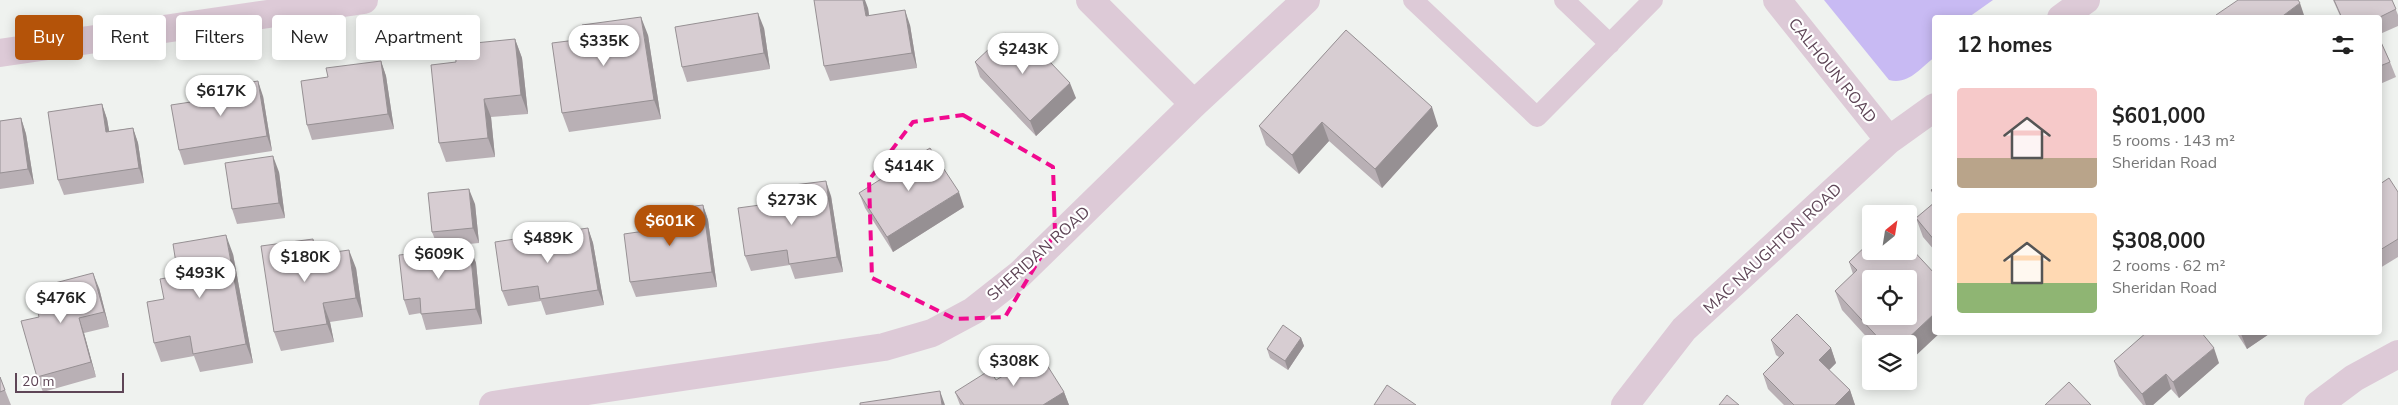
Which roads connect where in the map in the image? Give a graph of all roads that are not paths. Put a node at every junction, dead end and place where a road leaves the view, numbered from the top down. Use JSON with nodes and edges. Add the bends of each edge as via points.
{"nodes":[{"id":1,"x":364,"y":0,"type":"edge"},
{"id":2,"x":1090,"y":0,"type":"edge"},
{"id":3,"x":1306,"y":0,"type":"edge"},
{"id":4,"x":1414,"y":0,"type":"edge"},
{"id":5,"x":1564,"y":0,"type":"edge"},
{"id":6,"x":1652,"y":0,"type":"edge"},
{"id":7,"x":1777,"y":0,"type":"edge"},
{"id":8,"x":2086,"y":0,"type":"edge"},
{"id":9,"x":2065,"y":15,"type":"edge"},
{"id":10,"x":1610,"y":44,"type":"junction"},
{"id":11,"x":0,"y":53,"type":"edge"},
{"id":12,"x":1194,"y":104,"type":"junction"},
{"id":13,"x":1932,"y":109,"type":"edge"},
{"id":14,"x":1889,"y":140,"type":"junction"},
{"id":15,"x":2398,"y":354,"type":"edge"},
{"id":16,"x":493,"y":405,"type":"edge"},
{"id":17,"x":1625,"y":405,"type":"edge"},
{"id":18,"x":2318,"y":405,"type":"edge"}],
"edges":[{"from":1,"to":11,"type":"street"},
{"from":2,"to":12,"type":"street"},
{"from":3,"to":12,"type":"street","name":"SHERIDAN ROAD"},
{"from":4,"to":10,"type":"lane","via":[[1537,118]]},
{"from":5,"to":10,"type":"lane"},
{"from":6,"to":10,"type":"lane"},
{"from":7,"to":14,"type":"street","name":"CALHOUN ROAD"},
{"from":8,"to":9,"type":"street"},
{"from":12,"to":16,"type":"street","name":"SHERIDAN ROAD","via":[[1020,274],[973,311],[932,333],[884,347]]},
{"from":13,"to":14,"type":"street","name":"MAC NAUGHTON ROAD"},
{"from":14,"to":17,"type":"street","name":"MAC NAUGHTON ROAD","via":[[1684,329]]},
{"from":15,"to":18,"type":"street","via":[[2354,378]]}]}
